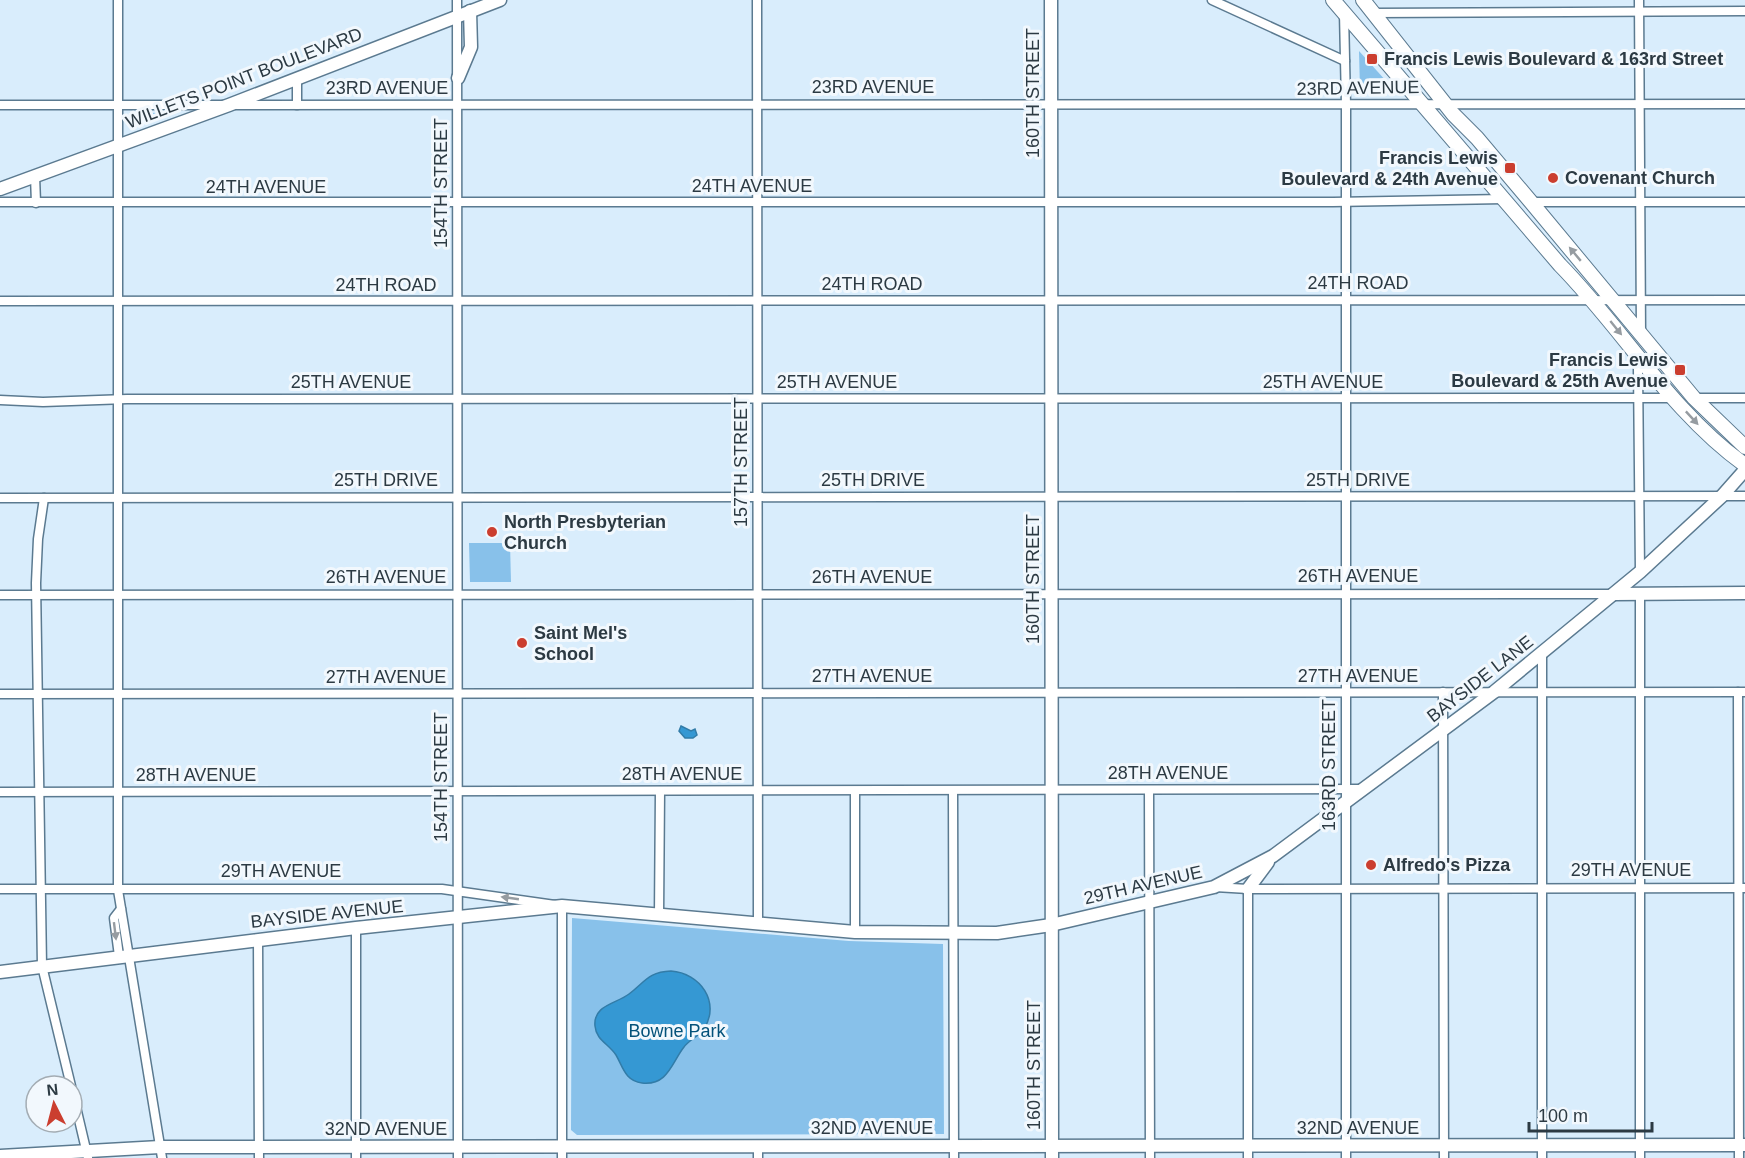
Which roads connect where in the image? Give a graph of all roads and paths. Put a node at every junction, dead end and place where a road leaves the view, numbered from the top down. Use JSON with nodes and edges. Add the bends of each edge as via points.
{"nodes":[{"id":1,"x":118,"y":0,"type":"edge"},
{"id":2,"x":457,"y":0,"type":"edge"},
{"id":3,"x":500,"y":0,"type":"edge"},
{"id":4,"x":757,"y":0,"type":"edge"},
{"id":5,"x":1051,"y":0,"type":"edge"},
{"id":6,"x":1212,"y":0,"type":"edge"},
{"id":7,"x":1333,"y":0,"type":"edge"},
{"id":8,"x":1363,"y":0,"type":"edge"},
{"id":9,"x":1639,"y":0,"type":"edge"},
{"id":10,"x":470,"y":11,"type":"junction"},
{"id":11,"x":1639,"y":11,"type":"junction"},
{"id":12,"x":1745,"y":11,"type":"edge"},
{"id":13,"x":1344,"y":13,"type":"junction"},
{"id":14,"x":1374,"y":13,"type":"junction"},
{"id":15,"x":457,"y":16,"type":"junction"},
{"id":16,"x":1345,"y":62,"type":"junction"},
{"id":17,"x":297,"y":78,"type":"junction"},
{"id":18,"x":458,"y":78,"type":"junction"},
{"id":19,"x":1423,"y":103,"type":"junction"},
{"id":20,"x":1444,"y":103,"type":"junction"},
{"id":21,"x":117,"y":104,"type":"junction"},
{"id":22,"x":757,"y":104,"type":"junction"},
{"id":23,"x":1051,"y":104,"type":"junction"},
{"id":24,"x":1639,"y":104,"type":"junction"},
{"id":25,"x":1745,"y":104,"type":"edge"},
{"id":26,"x":0,"y":105,"type":"edge"},
{"id":27,"x":229,"y":105,"type":"junction"},
{"id":28,"x":297,"y":105,"type":"junction"},
{"id":29,"x":458,"y":105,"type":"junction"},
{"id":30,"x":1346,"y":105,"type":"junction"},
{"id":31,"x":117,"y":145,"type":"junction"},
{"id":32,"x":35,"y":176,"type":"junction"},
{"id":33,"x":0,"y":189,"type":"edge"},
{"id":34,"x":1504,"y":200,"type":"junction"},
{"id":35,"x":0,"y":202,"type":"edge"},
{"id":36,"x":757,"y":202,"type":"junction"},
{"id":37,"x":1051,"y":202,"type":"junction"},
{"id":38,"x":1345,"y":202,"type":"junction"},
{"id":39,"x":1531,"y":202,"type":"junction"},
{"id":40,"x":1640,"y":202,"type":"junction"},
{"id":41,"x":1745,"y":202,"type":"edge"},
{"id":42,"x":36,"y":203,"type":"junction"},
{"id":43,"x":117,"y":203,"type":"junction"},
{"id":44,"x":458,"y":203,"type":"junction"},
{"id":45,"x":1592,"y":299,"type":"junction"},
{"id":46,"x":1613,"y":299,"type":"junction"},
{"id":47,"x":1051,"y":300,"type":"junction"},
{"id":48,"x":1345,"y":300,"type":"junction"},
{"id":49,"x":1641,"y":300,"type":"junction"},
{"id":50,"x":1745,"y":300,"type":"edge"},
{"id":51,"x":0,"y":301,"type":"edge"},
{"id":52,"x":117,"y":301,"type":"junction"},
{"id":53,"x":457,"y":301,"type":"junction"},
{"id":54,"x":757,"y":301,"type":"junction"},
{"id":55,"x":1641,"y":336,"type":"junction"},
{"id":56,"x":1641,"y":358,"type":"junction"},
{"id":57,"x":1051,"y":398,"type":"junction"},
{"id":58,"x":1345,"y":398,"type":"junction"},
{"id":59,"x":1674,"y":398,"type":"junction"},
{"id":60,"x":1694,"y":398,"type":"junction"},
{"id":61,"x":1745,"y":398,"type":"edge"},
{"id":62,"x":117,"y":399,"type":"junction"},
{"id":63,"x":457,"y":399,"type":"junction"},
{"id":64,"x":757,"y":399,"type":"junction"},
{"id":65,"x":1638,"y":399,"type":"junction"},
{"id":66,"x":0,"y":400,"type":"edge"},
{"id":67,"x":1745,"y":447,"type":"edge"},
{"id":68,"x":1745,"y":465,"type":"edge"},
{"id":69,"x":1745,"y":470,"type":"edge"},
{"id":70,"x":1051,"y":496,"type":"junction"},
{"id":71,"x":1345,"y":496,"type":"junction"},
{"id":72,"x":1639,"y":496,"type":"junction"},
{"id":73,"x":1722,"y":496,"type":"junction"},
{"id":74,"x":1745,"y":496,"type":"edge"},
{"id":75,"x":117,"y":497,"type":"junction"},
{"id":76,"x":457,"y":497,"type":"junction"},
{"id":77,"x":757,"y":497,"type":"junction"},
{"id":78,"x":0,"y":498,"type":"edge"},
{"id":79,"x":44,"y":498,"type":"junction"},
{"id":80,"x":1640,"y":572,"type":"junction"},
{"id":81,"x":1745,"y":593,"type":"edge"},
{"id":82,"x":1052,"y":594,"type":"junction"},
{"id":83,"x":1346,"y":594,"type":"junction"},
{"id":84,"x":1614,"y":594,"type":"junction"},
{"id":85,"x":1640,"y":594,"type":"junction"},
{"id":86,"x":0,"y":595,"type":"edge"},
{"id":87,"x":36,"y":595,"type":"junction"},
{"id":88,"x":118,"y":595,"type":"junction"},
{"id":89,"x":457,"y":595,"type":"junction"},
{"id":90,"x":757,"y":595,"type":"junction"},
{"id":91,"x":1542,"y":654,"type":"junction"},
{"id":92,"x":1052,"y":692,"type":"junction"},
{"id":93,"x":1346,"y":692,"type":"junction"},
{"id":94,"x":1443,"y":692,"type":"junction"},
{"id":95,"x":1494,"y":692,"type":"junction"},
{"id":96,"x":1542,"y":692,"type":"junction"},
{"id":97,"x":1639,"y":692,"type":"junction"},
{"id":98,"x":1741,"y":692,"type":"edge"},
{"id":99,"x":118,"y":693,"type":"junction"},
{"id":100,"x":457,"y":693,"type":"junction"},
{"id":101,"x":758,"y":693,"type":"junction"},
{"id":102,"x":0,"y":694,"type":"edge"},
{"id":103,"x":38,"y":694,"type":"junction"},
{"id":104,"x":1444,"y":730,"type":"junction"},
{"id":105,"x":1346,"y":789,"type":"junction"},
{"id":106,"x":1364,"y":789,"type":"junction"},
{"id":107,"x":953,"y":790,"type":"junction"},
{"id":108,"x":1051,"y":790,"type":"junction"},
{"id":109,"x":1149,"y":790,"type":"junction"},
{"id":110,"x":118,"y":791,"type":"junction"},
{"id":111,"x":457,"y":791,"type":"junction"},
{"id":112,"x":660,"y":791,"type":"junction"},
{"id":113,"x":758,"y":791,"type":"junction"},
{"id":114,"x":855,"y":791,"type":"junction"},
{"id":115,"x":0,"y":792,"type":"edge"},
{"id":116,"x":40,"y":792,"type":"junction"},
{"id":117,"x":1345,"y":803,"type":"junction"},
{"id":118,"x":1273,"y":856,"type":"junction"},
{"id":119,"x":1214,"y":887,"type":"junction"},
{"id":120,"x":1345,"y":888,"type":"junction"},
{"id":121,"x":1444,"y":888,"type":"junction"},
{"id":122,"x":1542,"y":888,"type":"junction"},
{"id":123,"x":1639,"y":888,"type":"junction"},
{"id":124,"x":1741,"y":888,"type":"edge"},
{"id":125,"x":1248,"y":889,"type":"junction"},
{"id":126,"x":0,"y":890,"type":"edge"},
{"id":127,"x":42,"y":890,"type":"junction"},
{"id":128,"x":118,"y":890,"type":"junction"},
{"id":129,"x":458,"y":891,"type":"junction"},
{"id":130,"x":1150,"y":903,"type":"junction"},
{"id":131,"x":562,"y":906,"type":"junction"},
{"id":132,"x":659,"y":915,"type":"junction"},
{"id":133,"x":458,"y":918,"type":"junction"},
{"id":134,"x":758,"y":923,"type":"junction"},
{"id":135,"x":1051,"y":925,"type":"junction"},
{"id":136,"x":356,"y":928,"type":"junction"},
{"id":137,"x":855,"y":932,"type":"junction"},
{"id":138,"x":953,"y":934,"type":"junction"},
{"id":139,"x":258,"y":939,"type":"junction"},
{"id":140,"x":124,"y":955,"type":"junction"},
{"id":141,"x":42,"y":966,"type":"junction"},
{"id":142,"x":0,"y":972,"type":"edge"},
{"id":143,"x":69,"y":1074,"type":"edge"},
{"id":144,"x":82,"y":1134,"type":"edge"},
{"id":145,"x":1741,"y":1149,"type":"edge"},
{"id":146,"x":356,"y":1152,"type":"edge"},
{"id":147,"x":458,"y":1152,"type":"edge"},
{"id":148,"x":562,"y":1152,"type":"edge"},
{"id":149,"x":758,"y":1152,"type":"edge"},
{"id":150,"x":954,"y":1152,"type":"edge"},
{"id":151,"x":1052,"y":1152,"type":"edge"},
{"id":152,"x":1150,"y":1152,"type":"edge"},
{"id":153,"x":1248,"y":1152,"type":"edge"},
{"id":154,"x":1346,"y":1152,"type":"edge"},
{"id":155,"x":1444,"y":1152,"type":"edge"},
{"id":156,"x":1542,"y":1152,"type":"edge"},
{"id":157,"x":1640,"y":1152,"type":"edge"},
{"id":158,"x":161,"y":1153,"type":"edge"},
{"id":159,"x":259,"y":1153,"type":"edge"},
{"id":160,"x":87,"y":1154,"type":"edge"},
{"id":161,"x":0,"y":1156,"type":"edge"}],
"edges":[{"from":1,"to":21,"type":"street"},
{"from":2,"to":15,"type":"street","name":"154TH STREET"},
{"from":3,"to":10,"type":"street","name":"WILLETS POINT BOULEVARD"},
{"from":4,"to":22,"type":"street","name":"157TH STREET"},
{"from":5,"to":23,"type":"street","name":"160TH STREET"},
{"from":6,"to":16,"type":"street"},
{"from":7,"to":13,"type":"main road"},
{"from":8,"to":14,"type":"main road"},
{"from":9,"to":11,"type":"street"},
{"from":10,"to":15,"type":"street","name":"WILLETS POINT BOULEVARD"},
{"from":10,"to":18,"type":"street","via":[[471,47]]},
{"from":11,"to":12,"type":"street"},
{"from":11,"to":14,"type":"street"},
{"from":11,"to":24,"type":"street"},
{"from":13,"to":16,"type":"street","name":"163RD STREET"},
{"from":13,"to":19,"type":"main road"},
{"from":14,"to":20,"type":"main road"},
{"from":15,"to":17,"type":"street","name":"WILLETS POINT BOULEVARD"},
{"from":15,"to":18,"type":"street","name":"154TH STREET"},
{"from":16,"to":30,"type":"street","name":"163RD STREET"},
{"from":17,"to":27,"type":"street","name":"WILLETS POINT BOULEVARD"},
{"from":17,"to":28,"type":"street"},
{"from":18,"to":29,"type":"street","name":"154TH STREET"},
{"from":19,"to":20,"type":"street","name":"23RD AVENUE"},
{"from":19,"to":30,"type":"street","name":"23RD AVENUE"},
{"from":19,"to":34,"type":"main road"},
{"from":20,"to":24,"type":"street","name":"23RD AVENUE"},
{"from":20,"to":39,"type":"main road"},
{"from":21,"to":26,"type":"street","name":"23RD AVENUE"},
{"from":21,"to":27,"type":"street","name":"23RD AVENUE"},
{"from":21,"to":31,"type":"street"},
{"from":22,"to":23,"type":"street","name":"23RD AVENUE"},
{"from":22,"to":29,"type":"street","name":"23RD AVENUE"},
{"from":22,"to":36,"type":"street","name":"157TH STREET"},
{"from":23,"to":30,"type":"street","name":"23RD AVENUE"},
{"from":23,"to":37,"type":"street","name":"160TH STREET"},
{"from":24,"to":25,"type":"street","name":"23RD AVENUE"},
{"from":24,"to":40,"type":"street"},
{"from":27,"to":28,"type":"street","name":"23RD AVENUE"},
{"from":27,"to":31,"type":"street","name":"WILLETS POINT BOULEVARD"},
{"from":28,"to":29,"type":"street","name":"23RD AVENUE"},
{"from":29,"to":44,"type":"street","name":"154TH STREET"},
{"from":30,"to":38,"type":"street","name":"163RD STREET"},
{"from":31,"to":32,"type":"street","name":"WILLETS POINT BOULEVARD"},
{"from":31,"to":43,"type":"street"},
{"from":32,"to":33,"type":"street","name":"WILLETS POINT BOULEVARD"},
{"from":32,"to":42,"type":"street"},
{"from":34,"to":38,"type":"street","name":"24TH AVENUE"},
{"from":34,"to":45,"type":"main road"},
{"from":35,"to":42,"type":"street","name":"24TH AVENUE"},
{"from":36,"to":37,"type":"street","name":"24TH AVENUE"},
{"from":36,"to":44,"type":"street","name":"24TH AVENUE"},
{"from":36,"to":54,"type":"street","name":"157TH STREET"},
{"from":37,"to":38,"type":"street","name":"24TH AVENUE"},
{"from":37,"to":47,"type":"street","name":"160TH STREET"},
{"from":38,"to":48,"type":"street","name":"163RD STREET"},
{"from":39,"to":40,"type":"street"},
{"from":46,"to":39,"type":"main road","one_way":true},
{"from":40,"to":41,"type":"street"},
{"from":40,"to":49,"type":"street"},
{"from":42,"to":43,"type":"street","name":"24TH AVENUE"},
{"from":43,"to":44,"type":"street","name":"24TH AVENUE"},
{"from":43,"to":52,"type":"street"},
{"from":44,"to":53,"type":"street","name":"154TH STREET"},
{"from":45,"to":46,"type":"street","name":"24TH ROAD"},
{"from":45,"to":48,"type":"street","name":"24TH ROAD"},
{"from":45,"to":56,"type":"main road","one_way":true},
{"from":46,"to":49,"type":"street","name":"24TH ROAD"},
{"from":46,"to":55,"type":"main road"},
{"from":47,"to":48,"type":"street","name":"24TH ROAD"},
{"from":47,"to":54,"type":"street","name":"24TH ROAD"},
{"from":47,"to":57,"type":"street","name":"160TH STREET"},
{"from":48,"to":58,"type":"street","name":"163RD STREET"},
{"from":49,"to":50,"type":"street","name":"24TH ROAD"},
{"from":49,"to":55,"type":"street"},
{"from":51,"to":52,"type":"street","name":"24TH ROAD"},
{"from":52,"to":53,"type":"street","name":"24TH ROAD"},
{"from":52,"to":62,"type":"street"},
{"from":53,"to":54,"type":"street","name":"24TH ROAD"},
{"from":53,"to":63,"type":"street","name":"154TH STREET"},
{"from":54,"to":64,"type":"street","name":"157TH STREET"},
{"from":55,"to":60,"type":"main road"},
{"from":56,"to":59,"type":"main road"},
{"from":56,"to":65,"type":"street"},
{"from":57,"to":58,"type":"street","name":"25TH AVENUE"},
{"from":57,"to":64,"type":"street","name":"25TH AVENUE"},
{"from":57,"to":70,"type":"street","name":"160TH STREET"},
{"from":58,"to":65,"type":"street","name":"25TH AVENUE"},
{"from":58,"to":71,"type":"street","name":"163RD STREET"},
{"from":59,"to":65,"type":"street","name":"25TH AVENUE"},
{"from":59,"to":68,"type":"main road","one_way":true,"via":[[1697,424]]},
{"from":60,"to":61,"type":"street"},
{"from":60,"to":67,"type":"main road"},
{"from":62,"to":63,"type":"street","name":"25TH AVENUE"},
{"from":62,"to":66,"type":"street","name":"25TH AVENUE"},
{"from":62,"to":75,"type":"street"},
{"from":63,"to":64,"type":"street","name":"25TH AVENUE"},
{"from":63,"to":76,"type":"street","name":"154TH STREET"},
{"from":64,"to":77,"type":"street","name":"157TH STREET"},
{"from":65,"to":72,"type":"street"},
{"from":69,"to":73,"type":"street","name":"BAYSIDE LANE"},
{"from":70,"to":71,"type":"street","name":"25TH DRIVE"},
{"from":70,"to":77,"type":"street","name":"25TH DRIVE"},
{"from":70,"to":82,"type":"street","name":"160TH STREET"},
{"from":71,"to":72,"type":"street","name":"25TH DRIVE"},
{"from":71,"to":83,"type":"street","name":"163RD STREET"},
{"from":72,"to":73,"type":"street","name":"25TH DRIVE"},
{"from":72,"to":80,"type":"street"},
{"from":73,"to":74,"type":"street","name":"25TH DRIVE"},
{"from":73,"to":80,"type":"street","name":"BAYSIDE LANE"},
{"from":75,"to":76,"type":"street","name":"25TH DRIVE"},
{"from":75,"to":79,"type":"street","name":"25TH DRIVE"},
{"from":75,"to":88,"type":"street"},
{"from":76,"to":77,"type":"street","name":"25TH DRIVE"},
{"from":76,"to":89,"type":"street","name":"154TH STREET"},
{"from":77,"to":90,"type":"street","name":"157TH STREET"},
{"from":78,"to":79,"type":"street","name":"25TH DRIVE"},
{"from":79,"to":87,"type":"street"},
{"from":80,"to":84,"type":"street","name":"BAYSIDE LANE"},
{"from":81,"to":85,"type":"street","name":"26TH AVENUE"},
{"from":82,"to":83,"type":"street","name":"26TH AVENUE"},
{"from":82,"to":90,"type":"street","name":"26TH AVENUE"},
{"from":82,"to":92,"type":"street","name":"160TH STREET"},
{"from":83,"to":84,"type":"street","name":"26TH AVENUE"},
{"from":83,"to":93,"type":"street","name":"163RD STREET"},
{"from":84,"to":85,"type":"street","name":"26TH AVENUE"},
{"from":84,"to":91,"type":"street","name":"BAYSIDE LANE"},
{"from":85,"to":97,"type":"street"},
{"from":86,"to":87,"type":"street","name":"26TH AVENUE"},
{"from":87,"to":88,"type":"street","name":"26TH AVENUE"},
{"from":87,"to":103,"type":"street"},
{"from":88,"to":89,"type":"street","name":"26TH AVENUE"},
{"from":88,"to":99,"type":"street"},
{"from":89,"to":90,"type":"street","name":"26TH AVENUE"},
{"from":89,"to":100,"type":"street","name":"154TH STREET"},
{"from":90,"to":101,"type":"street","name":"157TH STREET"},
{"from":91,"to":95,"type":"street","name":"BAYSIDE LANE"},
{"from":91,"to":96,"type":"street"},
{"from":92,"to":93,"type":"street","name":"27TH AVENUE"},
{"from":92,"to":101,"type":"street","name":"27TH AVENUE"},
{"from":92,"to":108,"type":"street","name":"160TH STREET"},
{"from":93,"to":94,"type":"street","name":"27TH AVENUE"},
{"from":93,"to":105,"type":"street","name":"163RD STREET"},
{"from":94,"to":95,"type":"street","name":"27TH AVENUE"},
{"from":94,"to":104,"type":"street"},
{"from":95,"to":96,"type":"street","name":"27TH AVENUE"},
{"from":95,"to":104,"type":"street","name":"BAYSIDE LANE"},
{"from":96,"to":97,"type":"street","name":"27TH AVENUE"},
{"from":96,"to":122,"type":"street"},
{"from":97,"to":98,"type":"street","name":"27TH AVENUE"},
{"from":97,"to":123,"type":"street"},
{"from":98,"to":124,"type":"street"},
{"from":99,"to":100,"type":"street","name":"27TH AVENUE"},
{"from":99,"to":103,"type":"street","name":"27TH AVENUE"},
{"from":99,"to":110,"type":"street"},
{"from":100,"to":101,"type":"street","name":"27TH AVENUE"},
{"from":100,"to":111,"type":"street","name":"154TH STREET"},
{"from":101,"to":113,"type":"street","name":"157TH STREET"},
{"from":102,"to":103,"type":"street","name":"27TH AVENUE"},
{"from":103,"to":116,"type":"street"},
{"from":104,"to":106,"type":"street","name":"BAYSIDE LANE"},
{"from":104,"to":121,"type":"street"},
{"from":105,"to":106,"type":"street","name":"28TH AVENUE"},
{"from":105,"to":109,"type":"street","name":"28TH AVENUE"},
{"from":105,"to":117,"type":"street","name":"163RD STREET"},
{"from":106,"to":117,"type":"street","name":"BAYSIDE LANE"},
{"from":107,"to":108,"type":"street","name":"28TH AVENUE"},
{"from":107,"to":114,"type":"street","name":"28TH AVENUE"},
{"from":107,"to":138,"type":"street"},
{"from":108,"to":109,"type":"street","name":"28TH AVENUE"},
{"from":108,"to":135,"type":"street","name":"160TH STREET"},
{"from":109,"to":130,"type":"street"},
{"from":110,"to":111,"type":"street","name":"28TH AVENUE"},
{"from":110,"to":116,"type":"street","name":"28TH AVENUE"},
{"from":110,"to":128,"type":"street"},
{"from":111,"to":112,"type":"street","name":"28TH AVENUE"},
{"from":111,"to":129,"type":"street","name":"154TH STREET"},
{"from":112,"to":113,"type":"street","name":"28TH AVENUE"},
{"from":112,"to":132,"type":"street"},
{"from":113,"to":114,"type":"street","name":"28TH AVENUE"},
{"from":113,"to":134,"type":"street","name":"157TH STREET"},
{"from":114,"to":137,"type":"street"},
{"from":115,"to":116,"type":"street","name":"28TH AVENUE"},
{"from":116,"to":127,"type":"street"},
{"from":117,"to":118,"type":"street","name":"BAYSIDE LANE"},
{"from":117,"to":120,"type":"street","name":"163RD STREET"},
{"from":118,"to":119,"type":"street","name":"BAYSIDE LANE"},
{"from":118,"to":125,"type":"street"},
{"from":119,"to":125,"type":"street","name":"29TH AVENUE"},
{"from":119,"to":130,"type":"street","name":"29TH AVENUE"},
{"from":120,"to":121,"type":"street","name":"29TH AVENUE"},
{"from":120,"to":125,"type":"street","name":"29TH AVENUE"},
{"from":120,"to":154,"type":"street","name":"163RD STREET"},
{"from":121,"to":122,"type":"street","name":"29TH AVENUE"},
{"from":121,"to":155,"type":"street"},
{"from":122,"to":123,"type":"street","name":"29TH AVENUE"},
{"from":122,"to":156,"type":"street"},
{"from":123,"to":124,"type":"street","name":"29TH AVENUE"},
{"from":123,"to":157,"type":"street"},
{"from":124,"to":145,"type":"street"},
{"from":125,"to":153,"type":"street"},
{"from":126,"to":127,"type":"street","name":"29TH AVENUE"},
{"from":127,"to":128,"type":"street","name":"29TH AVENUE"},
{"from":127,"to":141,"type":"street"},
{"from":128,"to":129,"type":"street","name":"29TH AVENUE"},
{"from":128,"to":140,"type":"street","via":[[121,909],[114,918]]},
{"from":131,"to":129,"type":"street","name":"29TH AVENUE","one_way":true},
{"from":129,"to":133,"type":"street","name":"154TH STREET"},
{"from":130,"to":135,"type":"street","name":"29TH AVENUE"},
{"from":130,"to":152,"type":"street"},
{"from":131,"to":132,"type":"street","name":"BAYSIDE AVENUE"},
{"from":131,"to":133,"type":"street","name":"BAYSIDE AVENUE"},
{"from":131,"to":148,"type":"street"},
{"from":132,"to":134,"type":"street","name":"29TH AVENUE"},
{"from":133,"to":136,"type":"street","name":"BAYSIDE AVENUE"},
{"from":133,"to":147,"type":"street","name":"154TH STREET"},
{"from":134,"to":137,"type":"street","name":"29TH AVENUE"},
{"from":135,"to":138,"type":"street","name":"29TH AVENUE","via":[[997,933]]},
{"from":135,"to":151,"type":"street","name":"160TH STREET"},
{"from":136,"to":139,"type":"street","name":"BAYSIDE AVENUE"},
{"from":136,"to":146,"type":"street"},
{"from":137,"to":138,"type":"street","name":"29TH AVENUE"},
{"from":138,"to":150,"type":"street"},
{"from":139,"to":140,"type":"street","name":"BAYSIDE AVENUE"},
{"from":139,"to":159,"type":"street"},
{"from":140,"to":141,"type":"street","name":"BAYSIDE AVENUE"},
{"from":140,"to":158,"type":"street"},
{"from":141,"to":142,"type":"street","name":"BAYSIDE AVENUE"},
{"from":141,"to":143,"type":"street"},
{"from":144,"to":160,"type":"street"},
{"from":145,"to":157,"type":"street","name":"32ND AVENUE"},
{"from":146,"to":147,"type":"street","name":"32ND AVENUE"},
{"from":146,"to":159,"type":"street","name":"32ND AVENUE"},
{"from":147,"to":148,"type":"street","name":"32ND AVENUE"},
{"from":148,"to":149,"type":"street","name":"32ND AVENUE"},
{"from":149,"to":150,"type":"street","name":"32ND AVENUE"},
{"from":150,"to":151,"type":"street","name":"32ND AVENUE"},
{"from":151,"to":152,"type":"street","name":"32ND AVENUE"},
{"from":152,"to":153,"type":"street","name":"32ND AVENUE"},
{"from":153,"to":154,"type":"street","name":"32ND AVENUE"},
{"from":154,"to":155,"type":"street","name":"32ND AVENUE"},
{"from":155,"to":156,"type":"street","name":"32ND AVENUE"},
{"from":156,"to":157,"type":"street","name":"32ND AVENUE"},
{"from":158,"to":159,"type":"street","name":"32ND AVENUE"},
{"from":158,"to":160,"type":"street","name":"32ND AVENUE"},
{"from":160,"to":161,"type":"street","name":"32ND AVENUE"}]}
